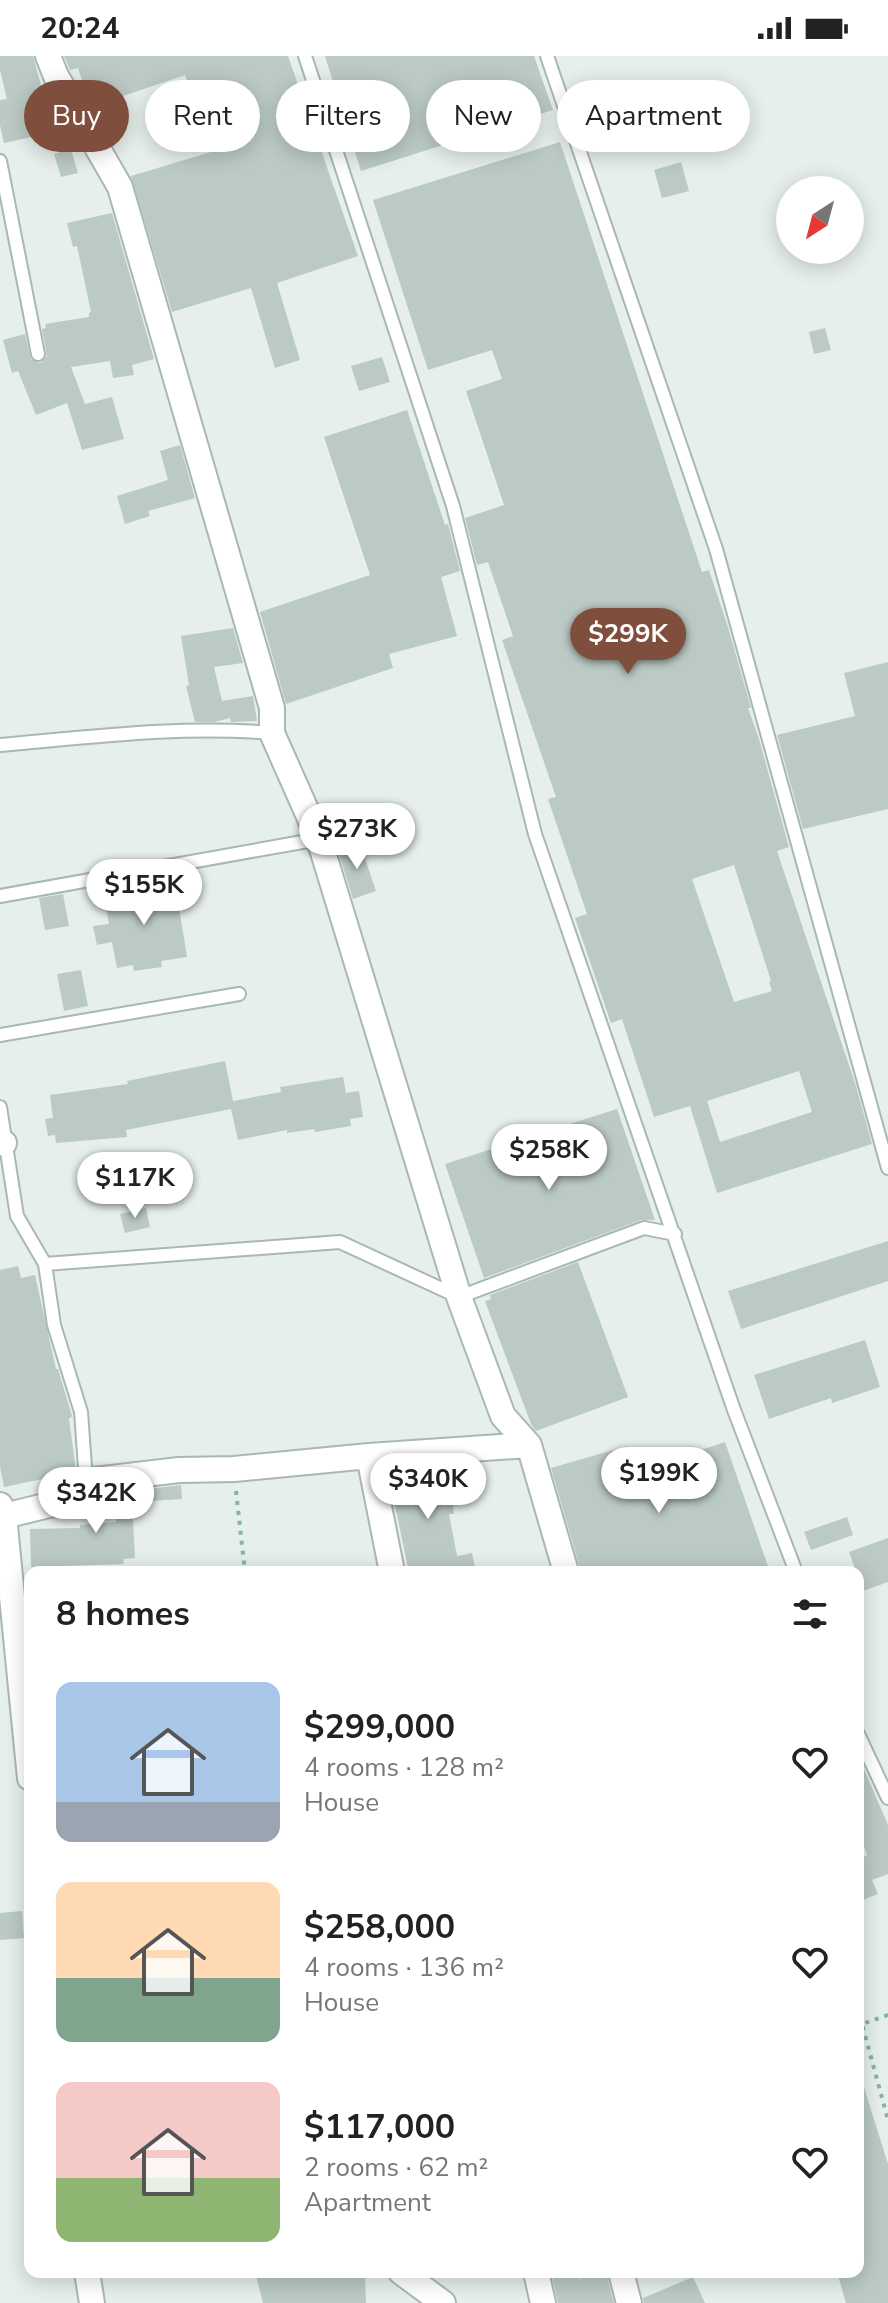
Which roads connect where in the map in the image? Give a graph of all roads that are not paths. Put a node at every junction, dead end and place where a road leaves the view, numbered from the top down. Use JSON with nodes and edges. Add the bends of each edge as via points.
{"nodes":[{"id":1,"x":48,"y":56,"type":"edge"},
{"id":2,"x":305,"y":56,"type":"edge"},
{"id":3,"x":547,"y":56,"type":"edge"},
{"id":4,"x":0,"y":161,"type":"edge"},
{"id":5,"x":38,"y":354,"type":"dead end"},
{"id":6,"x":272,"y":733,"type":"junction"},
{"id":7,"x":0,"y":745,"type":"edge"},
{"id":8,"x":319,"y":839,"type":"junction"},
{"id":9,"x":0,"y":896,"type":"edge"},
{"id":10,"x":239,"y":994,"type":"dead end"},
{"id":11,"x":0,"y":1035,"type":"edge"},
{"id":12,"x":0,"y":1107,"type":"edge"},
{"id":13,"x":2,"y":1143,"type":"edge"},
{"id":14,"x":888,"y":1168,"type":"edge"},
{"id":15,"x":675,"y":1234,"type":"junction"},
{"id":16,"x":45,"y":1264,"type":"junction"},
{"id":17,"x":459,"y":1297,"type":"junction"},
{"id":18,"x":529,"y":1445,"type":"junction"},
{"id":19,"x":369,"y":1456,"type":"junction"},
{"id":20,"x":86,"y":1481,"type":"junction"},
{"id":21,"x":2,"y":1510,"type":"edge"},
{"id":22,"x":391,"y":1566,"type":"edge"},
{"id":23,"x":564,"y":1566,"type":"edge"},
{"id":24,"x":794,"y":1566,"type":"edge"},
{"id":25,"x":24,"y":1721,"type":"edge"},
{"id":26,"x":864,"y":1747,"type":"edge"},
{"id":27,"x":888,"y":1798,"type":"edge"},
{"id":28,"x":88,"y":2278,"type":"edge"},
{"id":29,"x":409,"y":2278,"type":"edge"},
{"id":30,"x":537,"y":2278,"type":"edge"},
{"id":31,"x":623,"y":2278,"type":"edge"},
{"id":32,"x":92,"y":2303,"type":"edge"},
{"id":33,"x":443,"y":2303,"type":"edge"},
{"id":34,"x":543,"y":2303,"type":"edge"},
{"id":35,"x":629,"y":2303,"type":"edge"}],
"edges":[{"from":1,"to":6,"type":"street","via":[[120,187],[272,708]]},
{"from":2,"to":15,"type":"lane","via":[[453,506],[535,834]]},
{"from":3,"to":14,"type":"lane","via":[[716,549]]},
{"from":4,"to":5,"type":"lane"},
{"from":6,"to":7,"type":"lane","via":[[207,729]]},
{"from":6,"to":8,"type":"street"},
{"from":8,"to":9,"type":"lane"},
{"from":8,"to":17,"type":"street"},
{"from":10,"to":11,"type":"lane"},
{"from":12,"to":13,"type":"lane"},
{"from":13,"to":16,"type":"lane","via":[[17,1216]]},
{"from":15,"to":17,"type":"lane","via":[[644,1228]]},
{"from":15,"to":24,"type":"lane"},
{"from":16,"to":17,"type":"lane","via":[[340,1242]]},
{"from":16,"to":20,"type":"lane","via":[[54,1325],[81,1412]]},
{"from":17,"to":18,"type":"street","via":[[503,1416]]},
{"from":18,"to":19,"type":"street"},
{"from":18,"to":23,"type":"street"},
{"from":19,"to":20,"type":"street"},
{"from":19,"to":22,"type":"street"},
{"from":20,"to":21,"type":"street","via":[[57,1503]]},
{"from":21,"to":25,"type":"street"},
{"from":26,"to":27,"type":"lane"},
{"from":28,"to":32,"type":"street"},
{"from":29,"to":33,"type":"street"},
{"from":30,"to":34,"type":"street"},
{"from":31,"to":35,"type":"street"}]}
